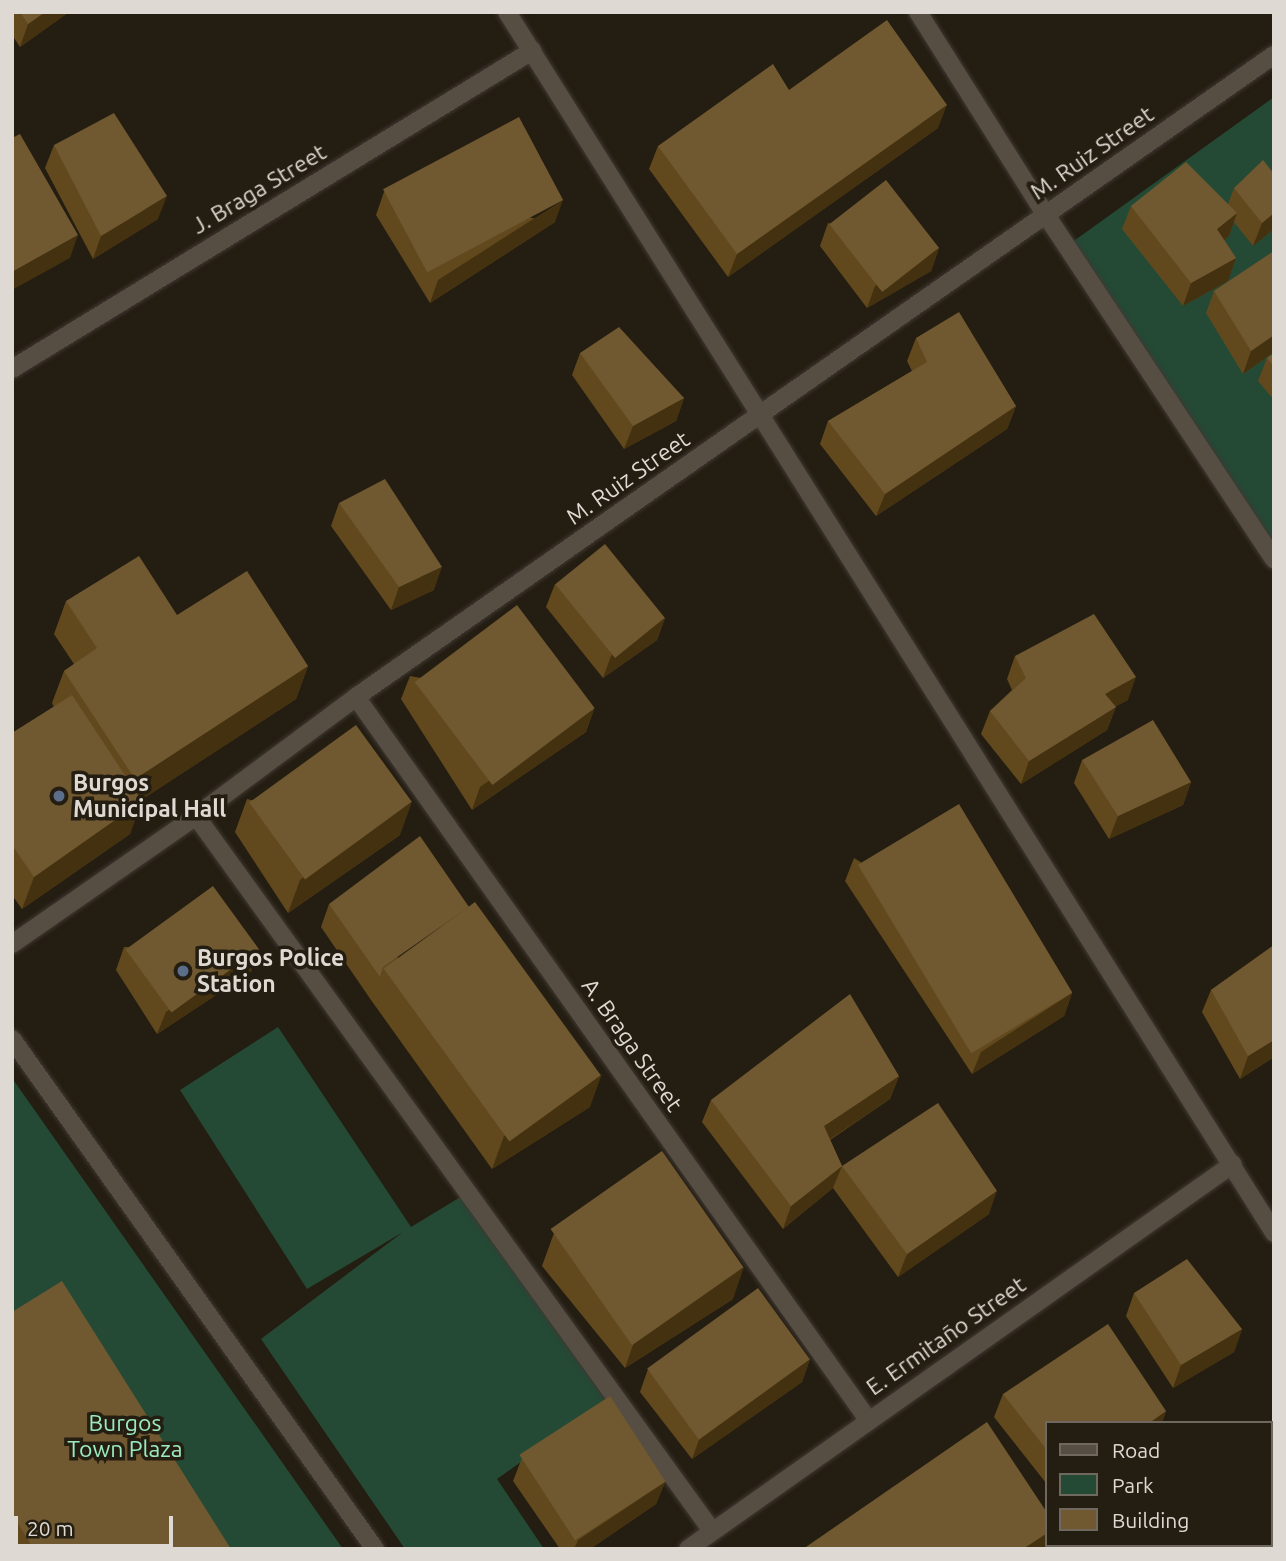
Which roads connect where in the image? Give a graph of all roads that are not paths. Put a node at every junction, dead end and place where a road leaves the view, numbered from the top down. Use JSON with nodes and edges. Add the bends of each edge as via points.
{"nodes":[{"id":1,"x":507,"y":12,"type":"edge"},
{"id":2,"x":919,"y":12,"type":"edge"},
{"id":3,"x":532,"y":51,"type":"junction"},
{"id":4,"x":1274,"y":55,"type":"edge"},
{"id":5,"x":1046,"y":215,"type":"junction"},
{"id":6,"x":12,"y":369,"type":"edge"},
{"id":7,"x":761,"y":415,"type":"junction"},
{"id":8,"x":1274,"y":559,"type":"edge"},
{"id":9,"x":356,"y":697,"type":"junction"},
{"id":10,"x":196,"y":816,"type":"junction"},
{"id":11,"x":12,"y":944,"type":"edge"},
{"id":12,"x":12,"y":1039,"type":"edge"},
{"id":13,"x":1233,"y":1164,"type":"junction"},
{"id":14,"x":1274,"y":1233,"type":"edge"},
{"id":15,"x":869,"y":1420,"type":"junction"},
{"id":16,"x":712,"y":1531,"type":"junction"},
{"id":17,"x":375,"y":1549,"type":"edge"},
{"id":18,"x":688,"y":1549,"type":"edge"}],
"edges":[{"from":1,"to":3,"type":"street"},
{"from":2,"to":5,"type":"street"},
{"from":3,"to":6,"type":"street","name":"J. Braga Street"},
{"from":3,"to":7,"type":"street"},
{"from":4,"to":5,"type":"street","name":"M. Ruiz Street"},
{"from":5,"to":7,"type":"street","name":"M. Ruiz Street"},
{"from":5,"to":8,"type":"street"},
{"from":7,"to":9,"type":"street","name":"M. Ruiz Street"},
{"from":7,"to":13,"type":"street"},
{"from":9,"to":10,"type":"street","name":"M. Ruiz Street"},
{"from":9,"to":15,"type":"street","name":"A. Braga Street"},
{"from":10,"to":11,"type":"street","name":"M. Ruiz Street"},
{"from":10,"to":16,"type":"street"},
{"from":12,"to":17,"type":"street"},
{"from":13,"to":14,"type":"street"},
{"from":13,"to":15,"type":"street","name":"E. Ermitaño Street"},
{"from":15,"to":16,"type":"street","name":"E. Ermitaño Street"},
{"from":16,"to":18,"type":"street","name":"E. Ermitaño Street"}]}
